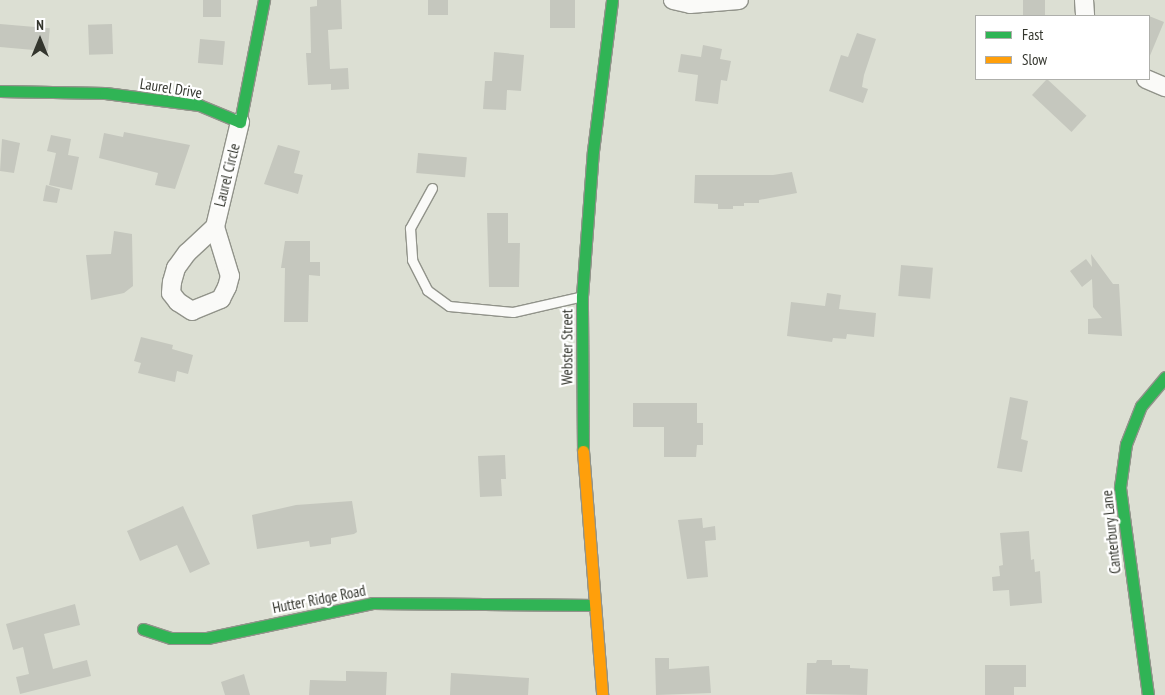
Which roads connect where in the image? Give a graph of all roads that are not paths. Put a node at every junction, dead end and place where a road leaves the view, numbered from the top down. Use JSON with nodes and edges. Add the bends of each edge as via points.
{"nodes":[{"id":1,"x":264,"y":0,"type":"edge"},
{"id":2,"x":612,"y":0,"type":"edge"},
{"id":3,"x":674,"y":0,"type":"edge"},
{"id":4,"x":739,"y":0,"type":"edge"},
{"id":5,"x":1084,"y":0,"type":"edge"},
{"id":6,"x":1085,"y":15,"type":"edge"},
{"id":7,"x":1148,"y":80,"type":"edge"},
{"id":8,"x":1165,"y":87,"type":"edge"},
{"id":9,"x":0,"y":91,"type":"edge"},
{"id":10,"x":240,"y":122,"type":"junction"},
{"id":11,"x":432,"y":188,"type":"dead end"},
{"id":12,"x":214,"y":227,"type":"dead end"},
{"id":13,"x":582,"y":296,"type":"junction"},
{"id":14,"x":1165,"y":376,"type":"edge"},
{"id":15,"x":595,"y":605,"type":"junction"},
{"id":16,"x":143,"y":629,"type":"dead end"},
{"id":17,"x":602,"y":695,"type":"edge"},
{"id":18,"x":1148,"y":695,"type":"edge"}],
"edges":[{"from":1,"to":10,"type":"street"},
{"from":2,"to":13,"type":"street","name":"Webster Street","via":[[593,151]]},
{"from":3,"to":4,"type":"street","via":[[690,4]]},
{"from":5,"to":6,"type":"street"},
{"from":7,"to":8,"type":"street"},
{"from":9,"to":10,"type":"street","name":"Laurel Drive","via":[[105,94],[200,105]]},
{"from":10,"to":12,"type":"street","name":"Laurel Circle"},
{"from":11,"to":13,"type":"lane","via":[[410,228],[412,260],[427,290],[449,306],[513,312]]},
{"from":13,"to":15,"type":"street","name":"Webster Street","via":[[582,426]]},
{"from":14,"to":18,"type":"street","name":"Canterbury Lane","via":[[1141,406],[1126,444],[1120,487]]},
{"from":15,"to":16,"type":"street","name":"Hutter Ridge Road","via":[[373,603],[207,638],[171,638]]},
{"from":15,"to":17,"type":"street","name":"Webster Street"}]}
